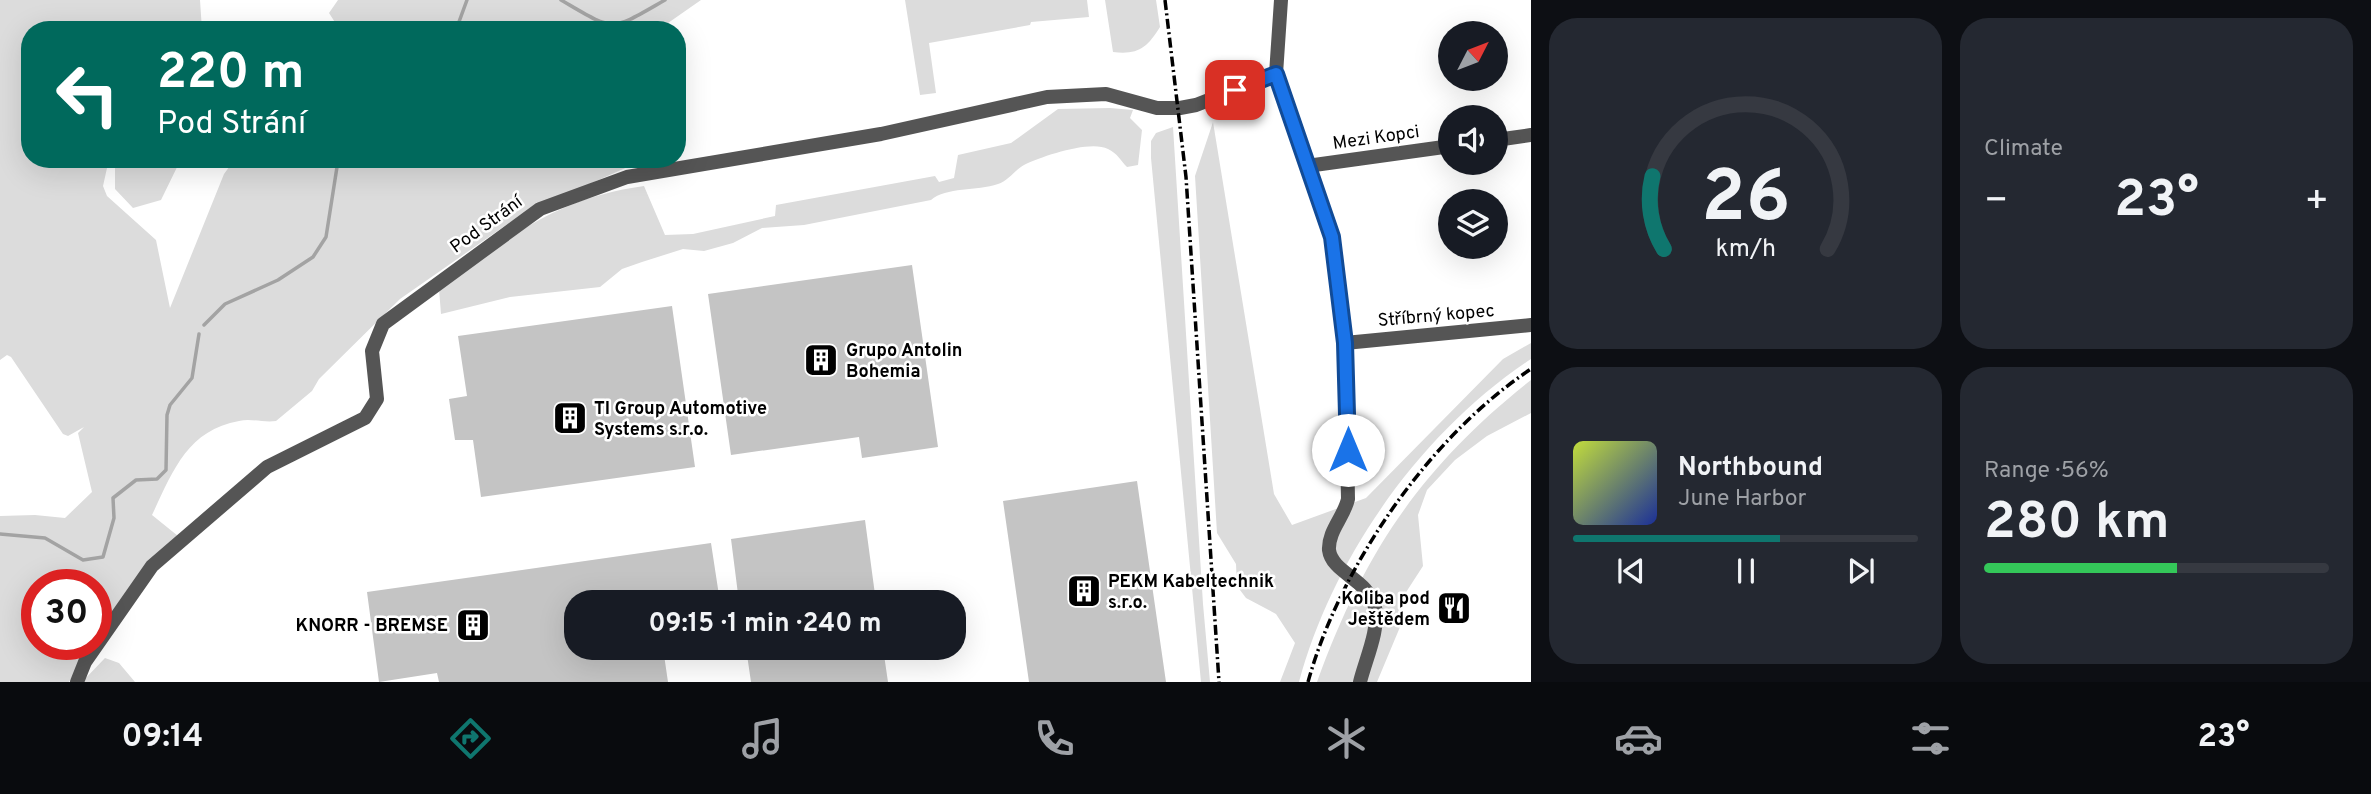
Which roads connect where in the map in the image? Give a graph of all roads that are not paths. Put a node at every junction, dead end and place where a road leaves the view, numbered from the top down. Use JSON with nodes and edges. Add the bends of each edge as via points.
{"nodes":[{"id":1,"x":1281,"y":0,"type":"edge"},
{"id":2,"x":1276,"y":74,"type":"junction"},
{"id":3,"x":1531,"y":135,"type":"edge"},
{"id":4,"x":1508,"y":138,"type":"edge"},
{"id":5,"x":1438,"y":148,"type":"edge"},
{"id":6,"x":1307,"y":166,"type":"junction"},
{"id":7,"x":686,"y":167,"type":"edge"},
{"id":8,"x":679,"y":168,"type":"edge"},
{"id":9,"x":1531,"y":326,"type":"edge"},
{"id":10,"x":1345,"y":343,"type":"junction"},
{"id":11,"x":77,"y":682,"type":"edge"},
{"id":12,"x":1360,"y":682,"type":"edge"}],
"edges":[{"from":1,"to":2,"type":"street"},
{"from":2,"to":6,"type":"street"},
{"from":2,"to":7,"type":"street","name":"Pod Strání","via":[[1180,108],[1157,108],[1106,94],[1047,97],[881,134]]},
{"from":3,"to":4,"type":"street"},
{"from":5,"to":6,"type":"street","name":"Mezi Kopci"},
{"from":6,"to":10,"type":"street","via":[[1332,237]]},
{"from":8,"to":11,"type":"street","name":"Pod Strání","via":[[626,177],[540,209],[383,324],[372,351],[377,399],[365,418],[267,467],[152,566],[85,662]]},
{"from":9,"to":10,"type":"street","name":"Stříbrný kopec"},
{"from":10,"to":12,"type":"street","via":[[1348,499],[1329,552],[1333,562],[1367,588],[1376,609]]}]}
